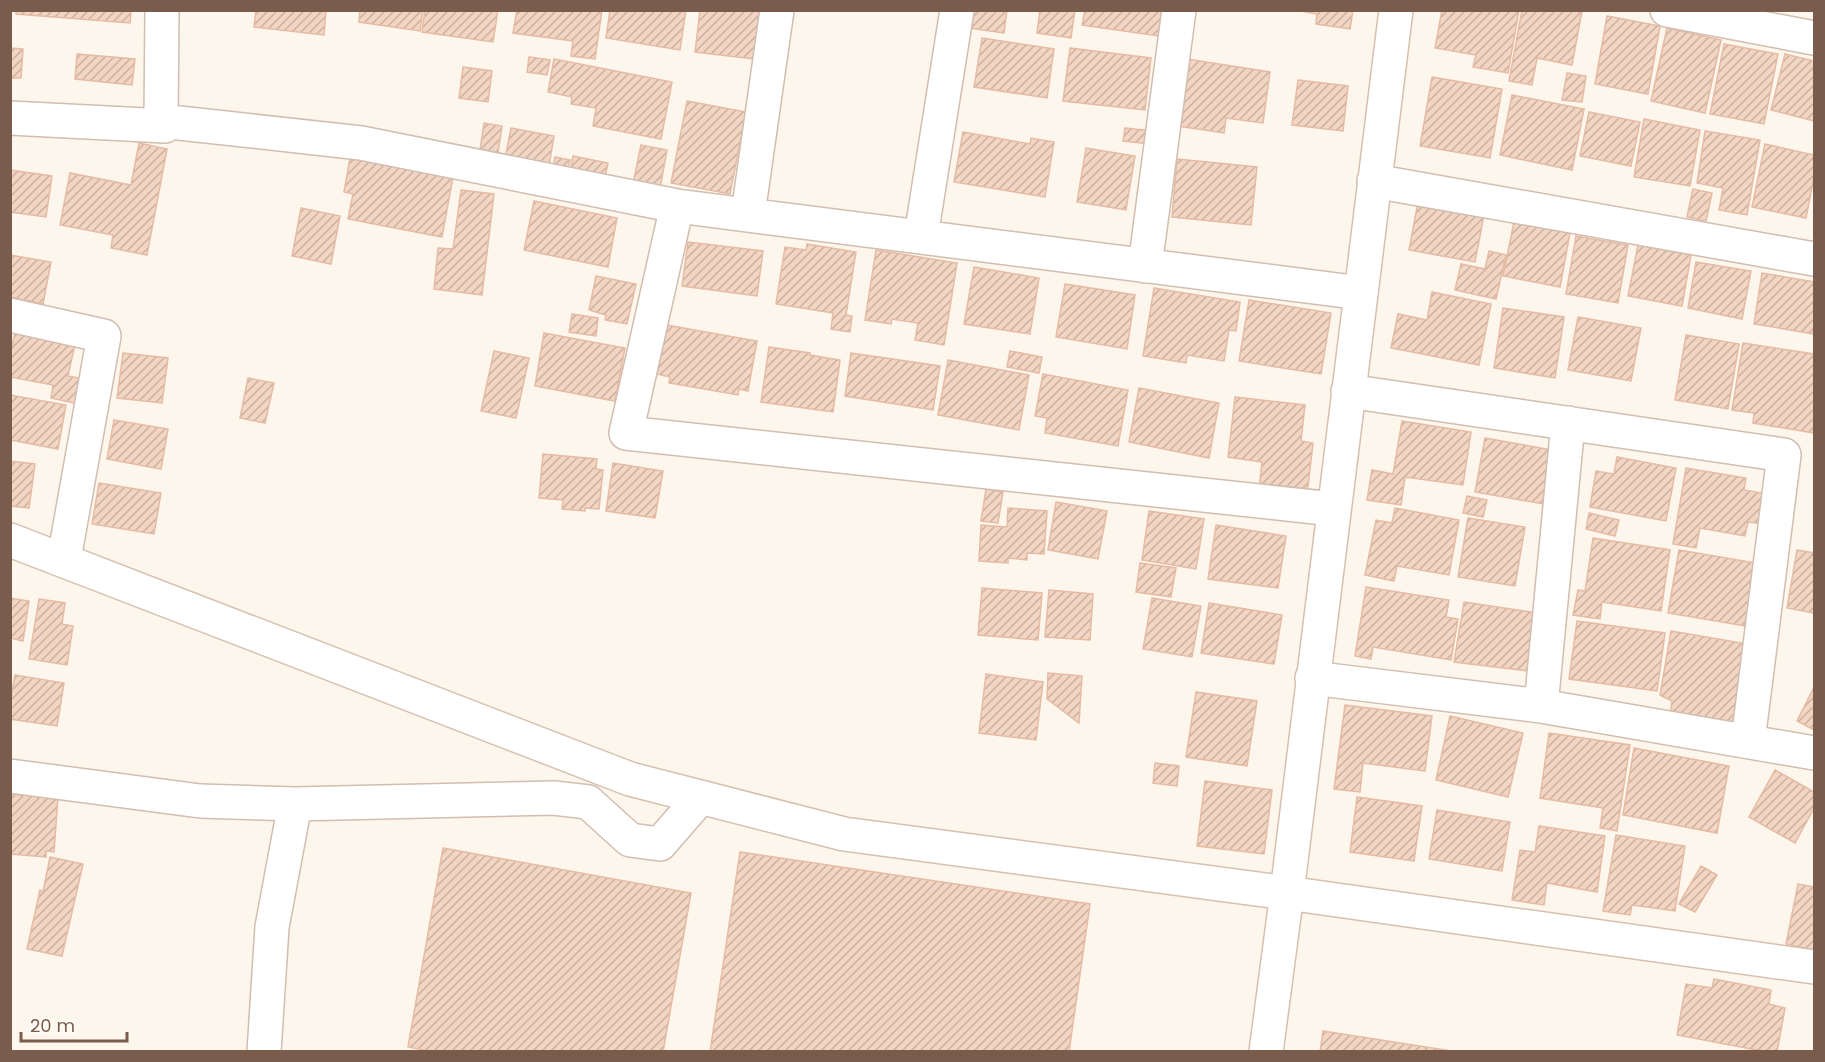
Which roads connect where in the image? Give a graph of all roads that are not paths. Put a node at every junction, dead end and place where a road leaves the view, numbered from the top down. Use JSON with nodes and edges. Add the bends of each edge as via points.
{"nodes":[{"id":1,"x":162,"y":10,"type":"edge"},
{"id":2,"x":777,"y":10,"type":"edge"},
{"id":3,"x":957,"y":10,"type":"edge"},
{"id":4,"x":1179,"y":10,"type":"edge"},
{"id":5,"x":1396,"y":10,"type":"edge"},
{"id":6,"x":1667,"y":10,"type":"edge"},
{"id":7,"x":1815,"y":38,"type":"edge"},
{"id":8,"x":10,"y":118,"type":"edge"},
{"id":9,"x":161,"y":121,"type":"junction"},
{"id":10,"x":1374,"y":182,"type":"junction"},
{"id":11,"x":678,"y":206,"type":"junction"},
{"id":12,"x":748,"y":214,"type":"junction"},
{"id":13,"x":921,"y":236,"type":"junction"},
{"id":14,"x":1815,"y":259,"type":"edge"},
{"id":15,"x":1145,"y":266,"type":"junction"},
{"id":16,"x":1361,"y":293,"type":"junction"},
{"id":17,"x":10,"y":315,"type":"edge"},
{"id":18,"x":1348,"y":391,"type":"junction"},
{"id":19,"x":1568,"y":423,"type":"junction"},
{"id":20,"x":1333,"y":509,"type":"junction"},
{"id":21,"x":10,"y":540,"type":"edge"},
{"id":22,"x":64,"y":559,"type":"junction"},
{"id":23,"x":1312,"y":678,"type":"junction"},
{"id":24,"x":1541,"y":706,"type":"junction"},
{"id":25,"x":1748,"y":741,"type":"junction"},
{"id":26,"x":1815,"y":753,"type":"edge"},
{"id":27,"x":10,"y":776,"type":"edge"},
{"id":28,"x":700,"y":798,"type":"junction"},
{"id":29,"x":295,"y":804,"type":"junction"},
{"id":30,"x":1287,"y":893,"type":"junction"},
{"id":31,"x":1815,"y":968,"type":"edge"},
{"id":32,"x":264,"y":1052,"type":"edge"},
{"id":33,"x":1266,"y":1052,"type":"edge"}],
"edges":[{"from":1,"to":9,"type":"street"},
{"from":2,"to":12,"type":"street"},
{"from":3,"to":13,"type":"street"},
{"from":4,"to":15,"type":"street"},
{"from":5,"to":10,"type":"street"},
{"from":6,"to":7,"type":"street"},
{"from":8,"to":9,"type":"street","via":[[165,126]]},
{"from":9,"to":11,"type":"street","via":[[361,143]]},
{"from":10,"to":14,"type":"street"},
{"from":10,"to":16,"type":"street"},
{"from":11,"to":12,"type":"street"},
{"from":11,"to":20,"type":"street","via":[[626,433]]},
{"from":12,"to":13,"type":"street"},
{"from":13,"to":15,"type":"street"},
{"from":15,"to":16,"type":"street"},
{"from":16,"to":18,"type":"street"},
{"from":17,"to":22,"type":"street","via":[[104,336]]},
{"from":18,"to":19,"type":"street"},
{"from":18,"to":20,"type":"street"},
{"from":19,"to":24,"type":"street"},
{"from":19,"to":25,"type":"street","via":[[1784,455]]},
{"from":20,"to":23,"type":"street"},
{"from":21,"to":22,"type":"street"},
{"from":22,"to":28,"type":"street","via":[[630,779]]},
{"from":23,"to":24,"type":"street"},
{"from":23,"to":30,"type":"street"},
{"from":24,"to":25,"type":"street"},
{"from":25,"to":26,"type":"street"},
{"from":27,"to":29,"type":"street","via":[[200,801]]},
{"from":28,"to":29,"type":"street","via":[[660,844],[630,840],[588,802],[554,798]]},
{"from":28,"to":30,"type":"street","via":[[844,834]]},
{"from":29,"to":32,"type":"street","via":[[272,927]]},
{"from":30,"to":31,"type":"street"},
{"from":30,"to":33,"type":"street"}]}
